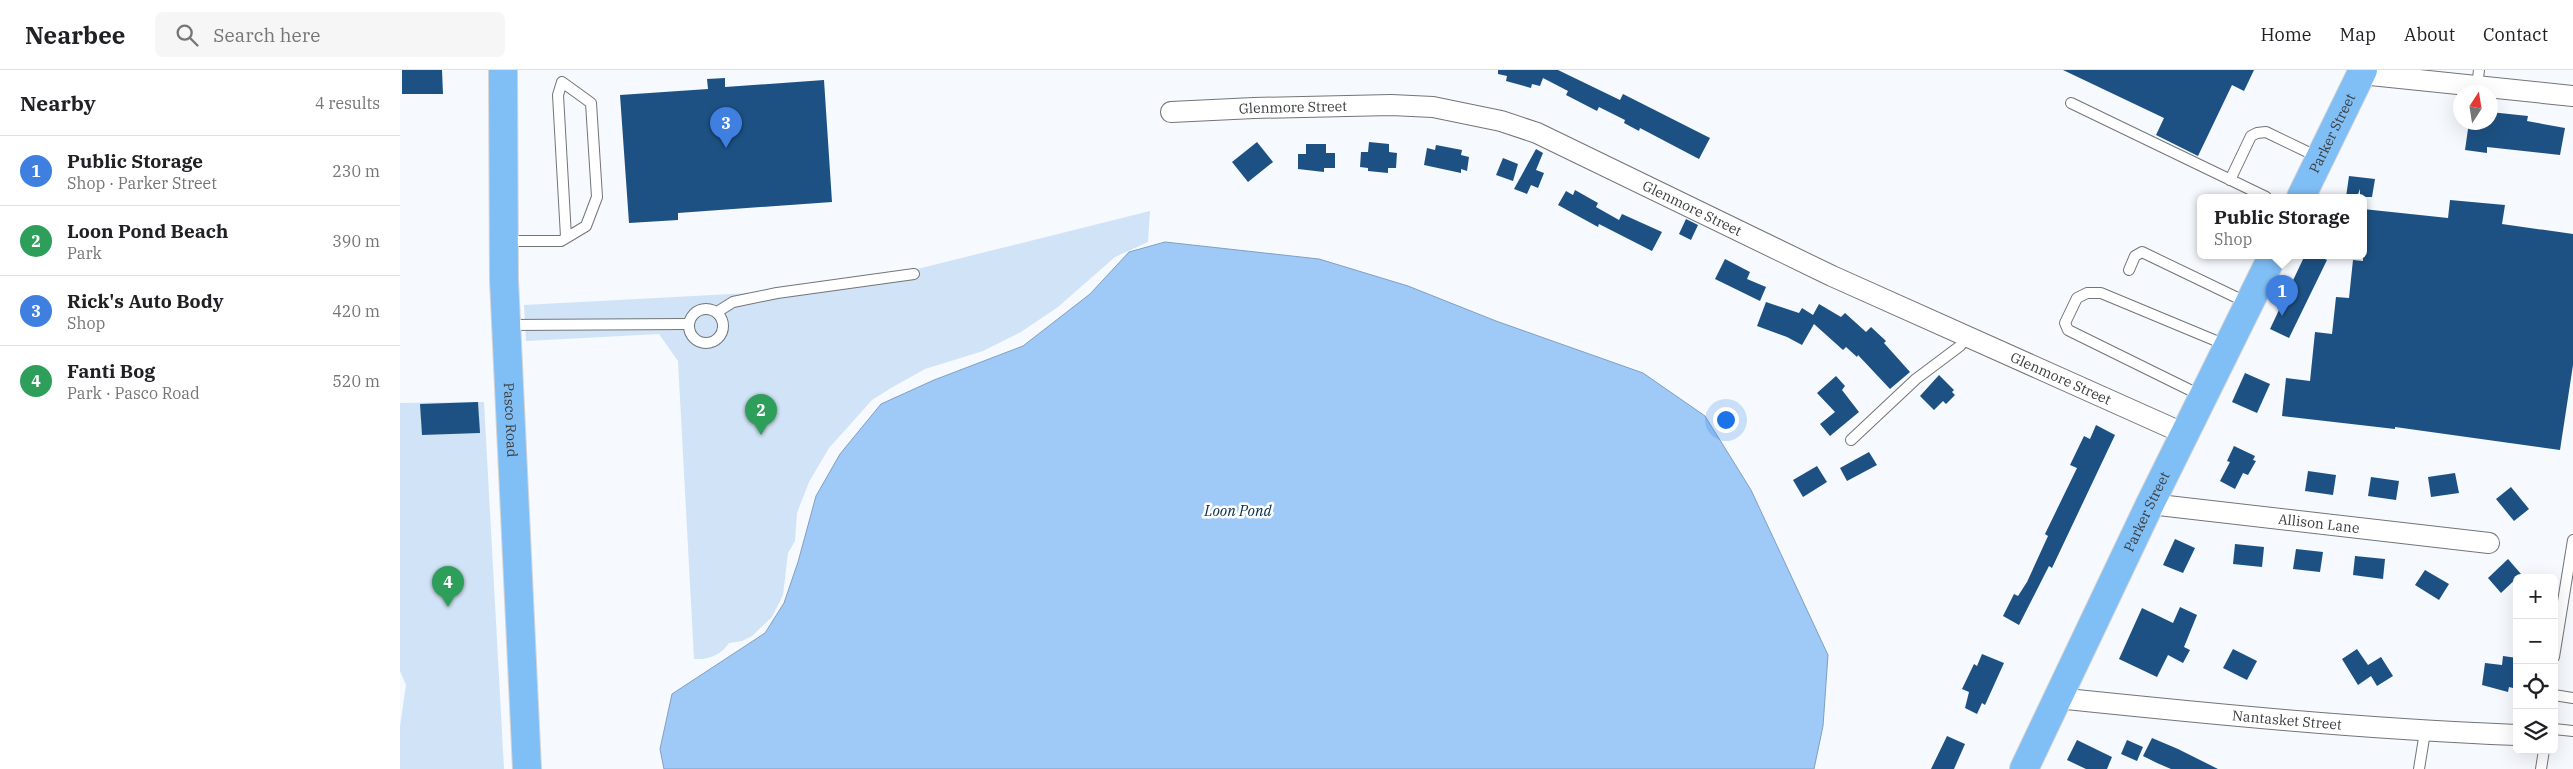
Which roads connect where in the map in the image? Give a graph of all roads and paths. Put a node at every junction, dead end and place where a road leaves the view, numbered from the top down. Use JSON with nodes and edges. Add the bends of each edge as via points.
{"nodes":[{"id":1,"x":503,"y":70,"type":"edge"},
{"id":2,"x":2362,"y":72,"type":"edge"},
{"id":3,"x":2478,"y":78,"type":"edge"},
{"id":4,"x":2573,"y":96,"type":"edge"},
{"id":5,"x":2071,"y":103,"type":"dead end"},
{"id":6,"x":1171,"y":112,"type":"dead end"},
{"id":7,"x":2320,"y":159,"type":"junction"},
{"id":8,"x":2230,"y":180,"type":"junction"},
{"id":9,"x":2260,"y":194,"type":"edge"},
{"id":10,"x":2302,"y":194,"type":"edge"},
{"id":11,"x":566,"y":237,"type":"junction"},
{"id":12,"x":504,"y":241,"type":"junction"},
{"id":13,"x":2271,"y":259,"type":"edge"},
{"id":14,"x":2129,"y":270,"type":"dead end"},
{"id":15,"x":914,"y":274,"type":"dead end"},
{"id":16,"x":2249,"y":303,"type":"junction"},
{"id":17,"x":717,"y":312,"type":"junction"},
{"id":18,"x":689,"y":324,"type":"junction"},
{"id":19,"x":506,"y":325,"type":"junction"},
{"id":20,"x":1968,"y":336,"type":"junction"},
{"id":21,"x":2228,"y":346,"type":"junction"},
{"id":22,"x":2203,"y":397,"type":"junction"},
{"id":23,"x":2185,"y":434,"type":"junction"},
{"id":24,"x":1851,"y":440,"type":"dead end"},
{"id":25,"x":2150,"y":504,"type":"junction"},
{"id":26,"x":2573,"y":540,"type":"edge"},
{"id":27,"x":2489,"y":542,"type":"dead end"},
{"id":28,"x":2558,"y":632,"type":"edge"},
{"id":29,"x":2558,"y":696,"type":"edge"},
{"id":30,"x":2058,"y":698,"type":"junction"},
{"id":31,"x":2573,"y":698,"type":"edge"},
{"id":32,"x":2558,"y":729,"type":"edge"},
{"id":33,"x":2573,"y":731,"type":"edge"},
{"id":34,"x":2425,"y":732,"type":"junction"},
{"id":35,"x":2513,"y":735,"type":"edge"},
{"id":36,"x":2543,"y":754,"type":"edge"},
{"id":37,"x":527,"y":769,"type":"edge"},
{"id":38,"x":2024,"y":769,"type":"edge"},
{"id":39,"x":2419,"y":769,"type":"edge"},
{"id":40,"x":2541,"y":769,"type":"edge"}],
"edges":[{"from":1,"to":12,"type":"main road","name":"Pasco Road"},
{"from":2,"to":3,"type":"street"},
{"from":2,"to":7,"type":"main road","name":"Parker Street"},
{"from":3,"to":4,"type":"street"},
{"from":5,"to":8,"type":"lane"},
{"from":6,"to":20,"type":"street","name":"Glenmore Street","via":[[1391,105],[1433,107],[1501,121],[1537,133],[1832,276]]},
{"from":7,"to":8,"type":"lane","via":[[2266,132],[2257,132],[2250,136]]},
{"from":7,"to":10,"type":"main road","name":"Parker Street"},
{"from":8,"to":9,"type":"lane"},
{"from":11,"to":11,"type":"lane","via":[[558,95],[562,82],[592,102],[597,197],[586,226]]},
{"from":11,"to":12,"type":"lane","via":[[561,241]]},
{"from":12,"to":19,"type":"main road","name":"Pasco Road"},
{"from":13,"to":16,"type":"main road","name":"Parker Street"},
{"from":14,"to":16,"type":"lane","via":[[2135,256],[2142,252]]},
{"from":15,"to":17,"type":"lane","via":[[777,293],[733,302]]},
{"from":16,"to":21,"type":"main road","name":"Parker Street"},
{"from":17,"to":18,"type":"lane","via":[[700,309],[691,316]]},
{"from":17,"to":18,"type":"lane","via":[[723,328],[714,341],[698,341],[690,332]]},
{"from":18,"to":19,"type":"lane"},
{"from":19,"to":37,"type":"main road","name":"Pasco Road"},
{"from":20,"to":23,"type":"street","name":"Glenmore Street"},
{"from":20,"to":24,"type":"lane"},
{"from":21,"to":22,"type":"main road","name":"Parker Street"},
{"from":21,"to":22,"type":"lane","via":[[2101,293],[2077,298],[2065,323],[2068,330]]},
{"from":22,"to":23,"type":"main road","name":"Parker Street"},
{"from":23,"to":25,"type":"main road","name":"Parker Street"},
{"from":25,"to":27,"type":"street","name":"Allison Lane"},
{"from":25,"to":30,"type":"main road","name":"Parker Street"},
{"from":26,"to":28,"type":"lane"},
{"from":29,"to":31,"type":"lane"},
{"from":30,"to":34,"type":"street","name":"Nantasket Street","via":[[2287,722]]},
{"from":30,"to":38,"type":"main road","name":"Parker Street"},
{"from":32,"to":33,"type":"lane"},
{"from":34,"to":35,"type":"street","name":"Nantasket Street"},
{"from":34,"to":39,"type":"lane"},
{"from":36,"to":40,"type":"lane"}]}
